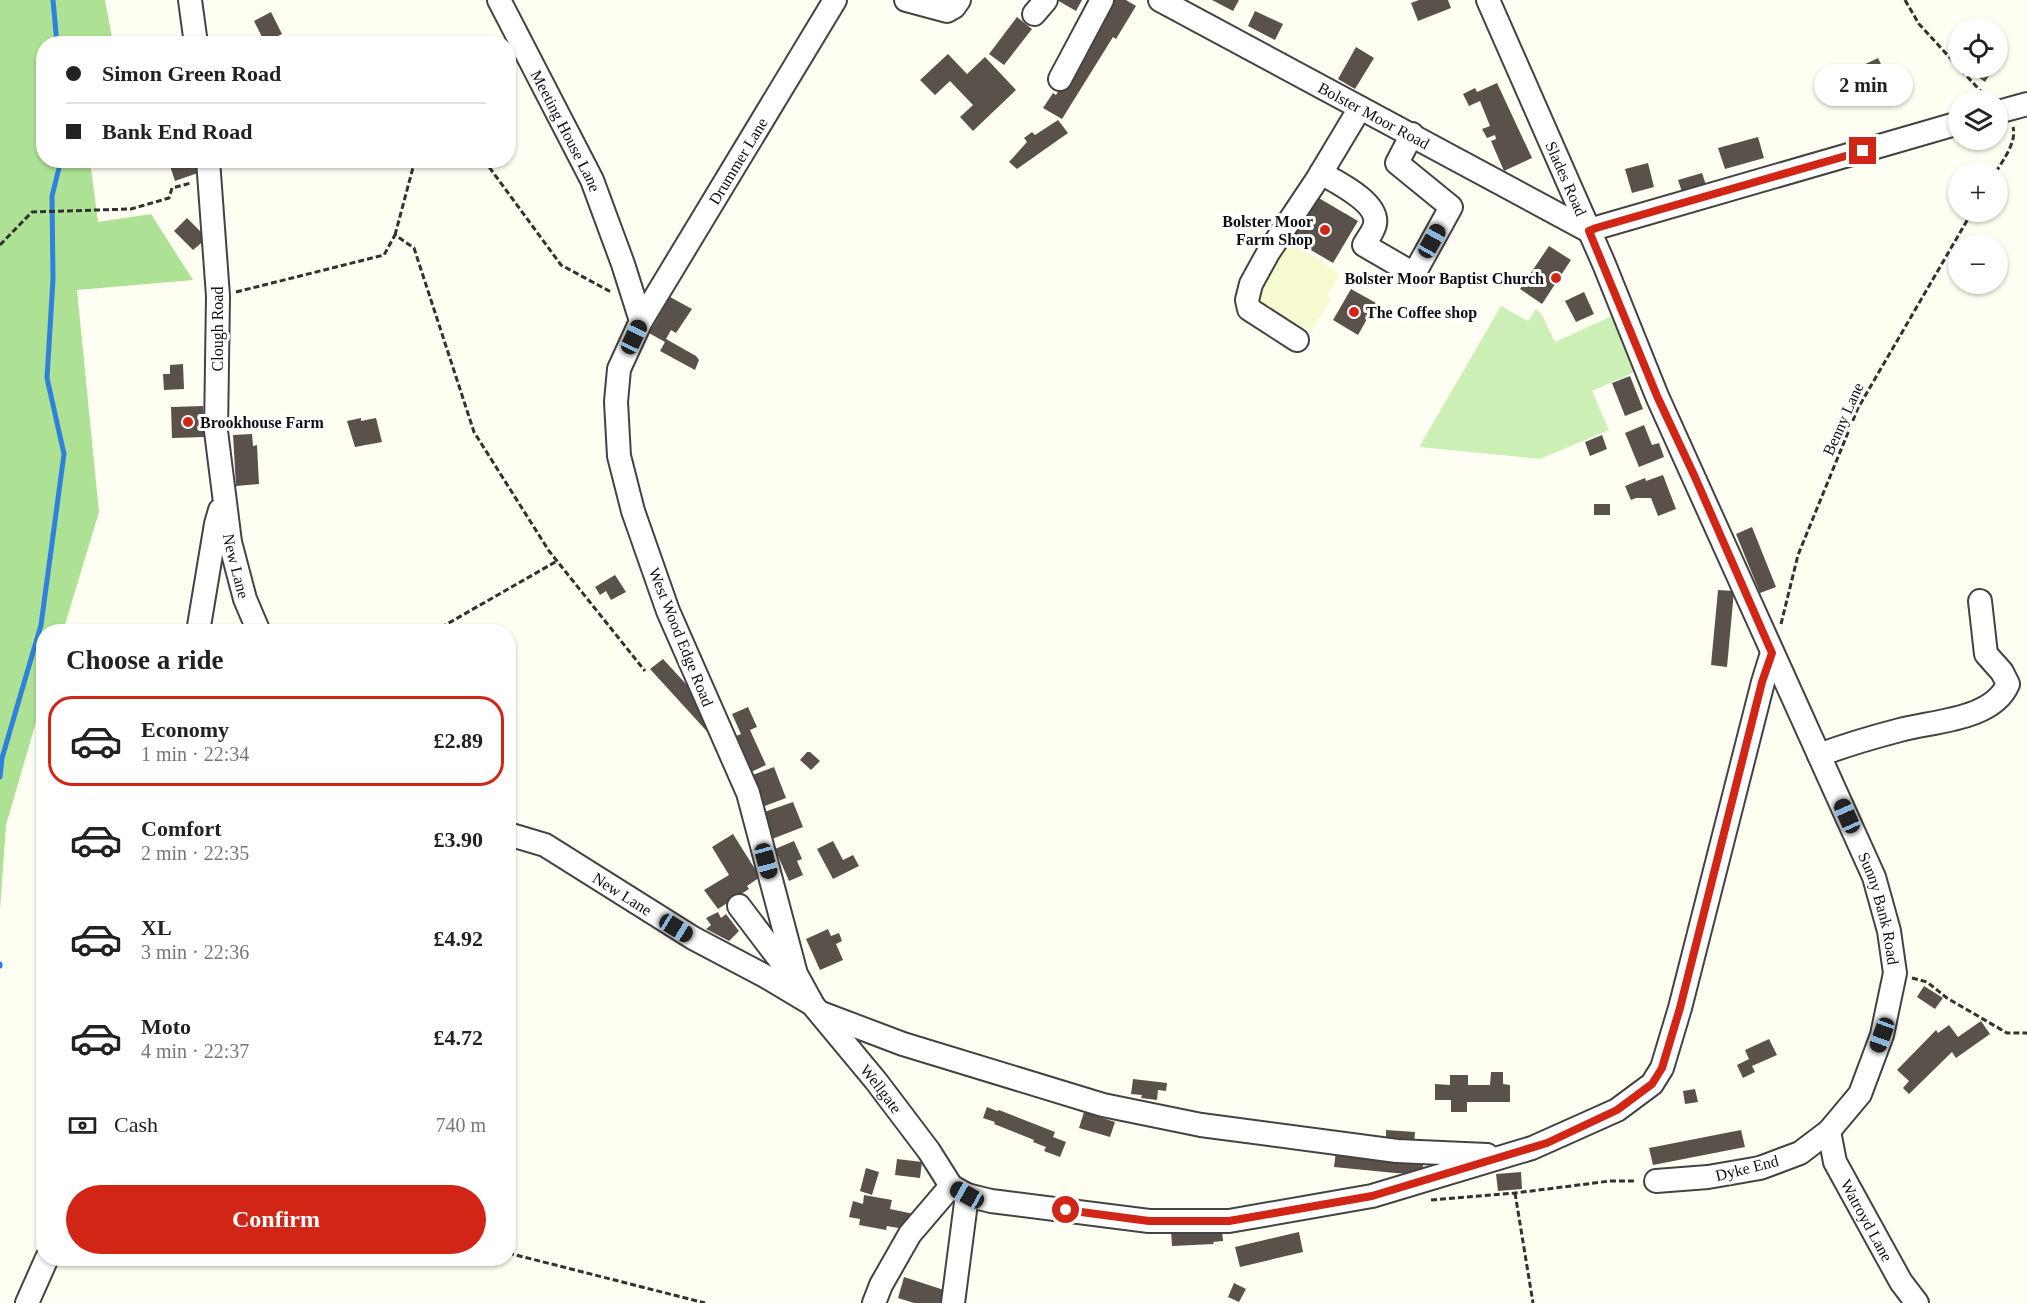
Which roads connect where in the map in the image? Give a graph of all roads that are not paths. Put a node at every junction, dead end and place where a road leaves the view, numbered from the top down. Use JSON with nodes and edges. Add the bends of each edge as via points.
{"nodes":[{"id":1,"x":190,"y":0,"type":"edge"},
{"id":2,"x":500,"y":0,"type":"edge"},
{"id":3,"x":835,"y":0,"type":"edge"},
{"id":4,"x":906,"y":0,"type":"edge"},
{"id":5,"x":1102,"y":0,"type":"edge"},
{"id":6,"x":1160,"y":0,"type":"edge"},
{"id":7,"x":1488,"y":0,"type":"edge"},
{"id":8,"x":953,"y":6,"type":"edge"},
{"id":9,"x":195,"y":36,"type":"edge"},
{"id":10,"x":1060,"y":79,"type":"dead end"},
{"id":11,"x":2027,"y":104,"type":"edge"},
{"id":12,"x":2008,"y":107,"type":"edge"},
{"id":13,"x":1360,"y":108,"type":"junction"},
{"id":14,"x":1948,"y":126,"type":"edge"},
{"id":15,"x":1412,"y":134,"type":"junction"},
{"id":16,"x":209,"y":168,"type":"edge"},
{"id":17,"x":1321,"y":173,"type":"junction"},
{"id":18,"x":1589,"y":231,"type":"junction"},
{"id":19,"x":641,"y":321,"type":"junction"},
{"id":20,"x":1297,"y":340,"type":"dead end"},
{"id":21,"x":224,"y":497,"type":"junction"},
{"id":22,"x":1980,"y":600,"type":"dead end"},
{"id":23,"x":199,"y":624,"type":"edge"},
{"id":24,"x":256,"y":624,"type":"edge"},
{"id":25,"x":1772,"y":653,"type":"junction"},
{"id":26,"x":1820,"y":755,"type":"junction"},
{"id":27,"x":516,"y":836,"type":"edge"},
{"id":28,"x":739,"y":906,"type":"dead end"},
{"id":29,"x":796,"y":974,"type":"junction"},
{"id":30,"x":765,"y":976,"type":"joint"},
{"id":31,"x":816,"y":1008,"type":"junction"},
{"id":32,"x":1829,"y":1131,"type":"junction"},
{"id":33,"x":1507,"y":1155,"type":"junction"},
{"id":34,"x":1656,"y":1181,"type":"road end"},
{"id":35,"x":959,"y":1191,"type":"junction"},
{"id":36,"x":44,"y":1266,"type":"edge"},
{"id":37,"x":882,"y":1299,"type":"edge"},
{"id":38,"x":27,"y":1303,"type":"edge"},
{"id":39,"x":953,"y":1303,"type":"edge"},
{"id":40,"x":1917,"y":1303,"type":"edge"}],
"edges":[{"from":1,"to":9,"type":"street"},
{"from":2,"to":19,"type":"street","name":"Meeting House Lane","via":[[592,180]]},
{"from":3,"to":19,"type":"street","name":"Drummer Lane"},
{"from":4,"to":8,"type":"street"},
{"from":5,"to":10,"type":"street"},
{"from":6,"to":13,"type":"street","name":"Bolster Moor Road"},
{"from":7,"to":18,"type":"street","name":"Slades Road"},
{"from":11,"to":12,"type":"street"},
{"from":13,"to":15,"type":"street","name":"Bolster Moor Road"},
{"from":13,"to":17,"type":"street"},
{"from":14,"to":18,"type":"street"},
{"from":15,"to":17,"type":"street","via":[[1397,163],[1451,207],[1414,274],[1364,245],[1375,225],[1368,204]]},
{"from":15,"to":18,"type":"street","name":"Bolster Moor Road"},
{"from":16,"to":21,"type":"street","name":"Clough Road","via":[[218,296],[216,430]]},
{"from":17,"to":20,"type":"street","via":[[1268,253],[1247,300],[1249,309]]},
{"from":18,"to":25,"type":"street","name":"Slades Road","via":[[1657,396]]},
{"from":19,"to":29,"type":"street","name":"West Wood Edge Road","via":[[619,369],[619,456],[633,511],[668,611],[748,794]]},
{"from":21,"to":23,"type":"street"},
{"from":21,"to":24,"type":"street","name":"New Lane","via":[[230,542]]},
{"from":22,"to":26,"type":"street","via":[[1986,654],[2008,684],[2004,694],[1966,716],[1902,729]]},
{"from":25,"to":26,"type":"street","name":"Sunny Bank Road"},
{"from":25,"to":33,"type":"street","via":[[1662,1068],[1652,1084],[1617,1110],[1547,1143]]},
{"from":26,"to":32,"type":"street","name":"Sunny Bank Road","via":[[1874,877],[1889,931],[1895,973],[1882,1035],[1860,1094]]},
{"from":27,"to":30,"type":"street","name":"New Lane","via":[[545,845],[693,938]]},
{"from":28,"to":29,"type":"street","via":[[786,968]]},
{"from":29,"to":31,"type":"street","name":"West Wood Edge Road"},
{"from":30,"to":31,"type":"street","name":"Wellgate"},
{"from":31,"to":33,"type":"street","via":[[903,1044],[1102,1105],[1201,1125],[1397,1151]]},
{"from":31,"to":35,"type":"street","name":"Wellgate"},
{"from":32,"to":34,"type":"street","name":"Dyke End","via":[[1800,1153],[1760,1168]]},
{"from":32,"to":40,"type":"street","name":"Watroyd Lane","via":[[1835,1162],[1901,1282]]},
{"from":33,"to":35,"type":"street","via":[[1372,1196],[1229,1221],[1149,1221],[991,1201]]},
{"from":35,"to":37,"type":"street","via":[[910,1234]]},
{"from":35,"to":39,"type":"street"},
{"from":36,"to":38,"type":"street"}]}
